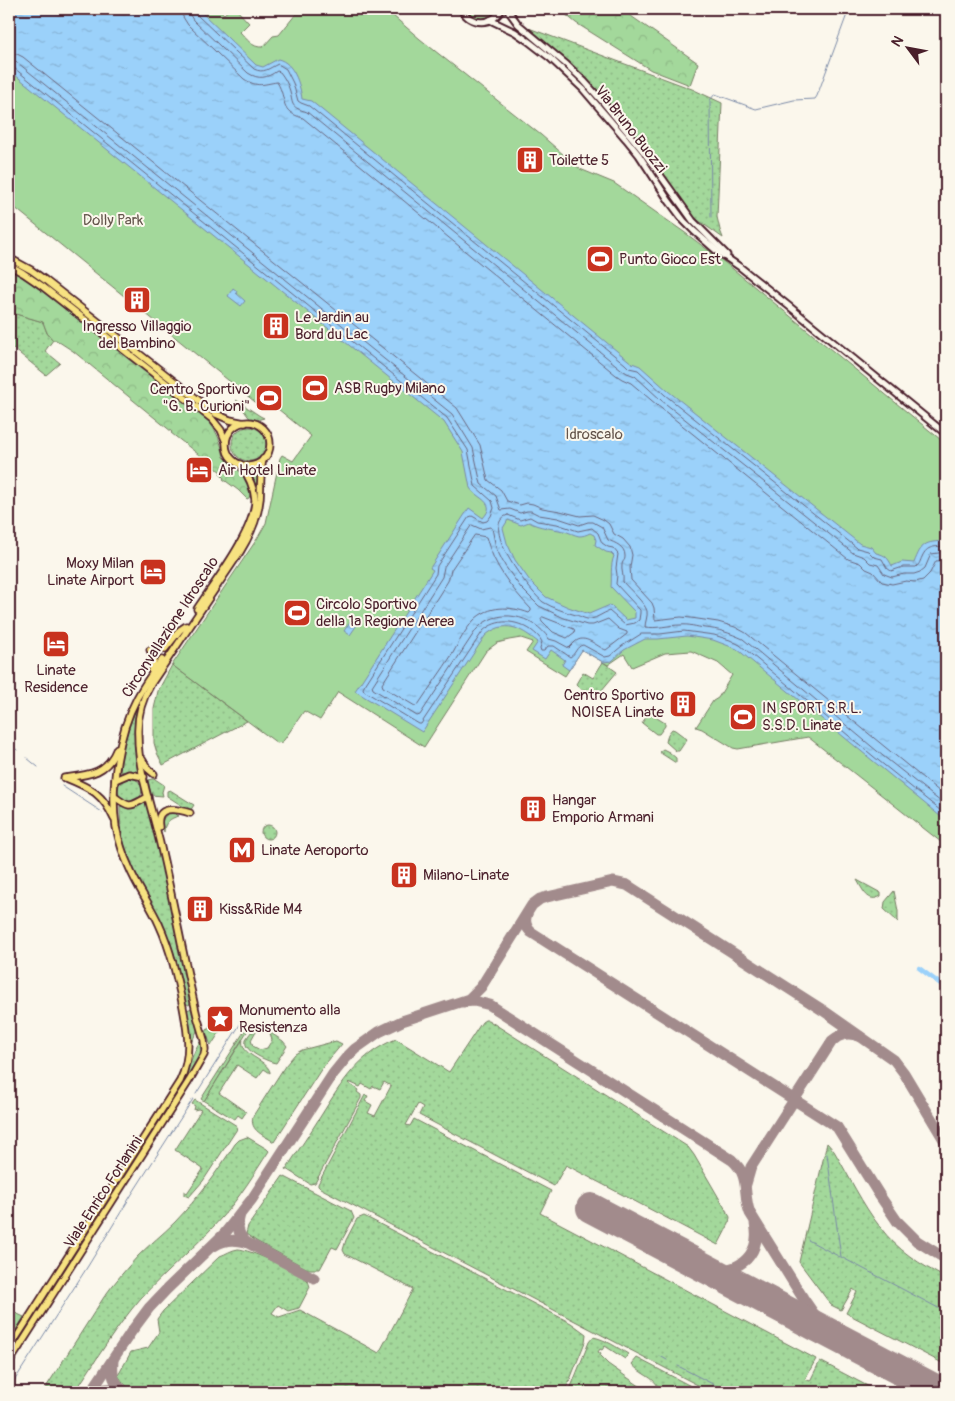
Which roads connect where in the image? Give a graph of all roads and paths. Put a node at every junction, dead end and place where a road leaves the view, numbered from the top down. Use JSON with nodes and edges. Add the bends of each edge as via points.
{"nodes":[{"id":1,"x":461,"y":9,"type":"edge"},
{"id":2,"x":502,"y":9,"type":"edge"},
{"id":3,"x":507,"y":9,"type":"edge"},
{"id":4,"x":490,"y":20,"type":"junction"},
{"id":5,"x":9,"y":258,"type":"edge"},
{"id":6,"x":9,"y":265,"type":"edge"},
{"id":7,"x":740,"y":267,"type":"junction"},
{"id":8,"x":245,"y":423,"type":"junction"},
{"id":9,"x":946,"y":434,"type":"edge"},
{"id":10,"x":226,"y":442,"type":"junction"},
{"id":11,"x":263,"y":459,"type":"junction"},
{"id":12,"x":240,"y":464,"type":"junction"},
{"id":13,"x":186,"y":626,"type":"junction"},
{"id":14,"x":137,"y":696,"type":"junction"},
{"id":15,"x":126,"y":728,"type":"junction"},
{"id":16,"x":138,"y":750,"type":"junction"},
{"id":17,"x":154,"y":774,"type":"dead end"},
{"id":18,"x":144,"y":777,"type":"junction"},
{"id":19,"x":116,"y":780,"type":"junction"},
{"id":20,"x":115,"y":797,"type":"junction"},
{"id":21,"x":148,"y":797,"type":"junction"},
{"id":22,"x":190,"y":813,"type":"dead end"},
{"id":23,"x":116,"y":826,"type":"junction"},
{"id":24,"x":161,"y":846,"type":"junction"},
{"id":25,"x":193,"y":1001,"type":"junction"},
{"id":26,"x":182,"y":1002,"type":"junction"},
{"id":27,"x":202,"y":1031,"type":"joint"},
{"id":28,"x":186,"y":1067,"type":"joint"},
{"id":29,"x":9,"y":1349,"type":"edge"},
{"id":30,"x":9,"y":1363,"type":"edge"}],
"edges":[{"from":1,"to":4,"type":"main road","name":"Via Bruno Buozzi","via":[[472,20]]},
{"from":2,"to":4,"type":"main road"},
{"from":3,"to":7,"type":"main road","name":"Via Bruno Buozzi","via":[[518,24],[596,94],[693,221]]},
{"from":4,"to":7,"type":"main road","name":"Via Bruno Buozzi","via":[[528,41],[583,89],[626,138],[684,221]]},
{"from":5,"to":8,"type":"main road","via":[[45,280],[216,414]]},
{"from":6,"to":10,"type":"main road","via":[[42,286],[212,419]]},
{"from":7,"to":9,"type":"main road","name":"Via Bruno Buozzi"},
{"from":8,"to":10,"type":"main road","via":[[233,429]]},
{"from":8,"to":11,"type":"main road","via":[[256,424],[266,433],[269,447]]},
{"from":10,"to":12,"type":"main road","via":[[230,457]]},
{"from":11,"to":12,"type":"main road","via":[[252,465]]},
{"from":11,"to":16,"type":"main road","name":"Circonvallazione Idroscalo","via":[[260,500],[251,532],[147,691],[138,723]]},
{"from":12,"to":13,"type":"main road","name":"Circonvallazione Idroscalo","via":[[255,498],[251,520],[242,540]]},
{"from":13,"to":14,"type":"main road","name":"Circonvallazione Idroscalo"},
{"from":13,"to":14,"type":"main road","via":[[165,649],[150,650],[154,666]]},
{"from":14,"to":15,"type":"main road","name":"Circonvallazione Idroscalo"},
{"from":15,"to":19,"type":"main road","name":"Circonvallazione Idroscalo"},
{"from":15,"to":23,"type":"main road","via":[[116,753],[105,766],[90,774],[64,778],[99,795]]},
{"from":16,"to":17,"type":"main road"},
{"from":16,"to":18,"type":"main road","name":"Circonvallazione Idroscalo"},
{"from":18,"to":19,"type":"main road","via":[[129,774]]},
{"from":18,"to":21,"type":"main road","name":"Circonvallazione Idroscalo"},
{"from":19,"to":20,"type":"main road","name":"Circonvallazione Idroscalo"},
{"from":20,"to":21,"type":"main road","via":[[129,805]]},
{"from":20,"to":23,"type":"main road","name":"Circonvallazione Idroscalo"},
{"from":21,"to":24,"type":"main road","name":"Circonvallazione Idroscalo"},
{"from":22,"to":24,"type":"main road","via":[[168,809],[162,813],[158,822]]},
{"from":23,"to":26,"type":"main road","name":"Circonvallazione Idroscalo","via":[[130,870],[165,936]]},
{"from":24,"to":25,"type":"main road","name":"Circonvallazione Idroscalo"},
{"from":25,"to":26,"type":"main road","via":[[188,1007]]},
{"from":25,"to":27,"type":"main road","name":"Circonvallazione Idroscalo"},
{"from":26,"to":28,"type":"main road","name":"Circonvallazione Idroscalo","via":[[188,1038]]},
{"from":27,"to":30,"type":"main road","name":"Viale Enrico Forlanini","via":[[206,1048],[202,1060]]},
{"from":28,"to":29,"type":"main road","name":"Viale Enrico Forlanini"}]}
